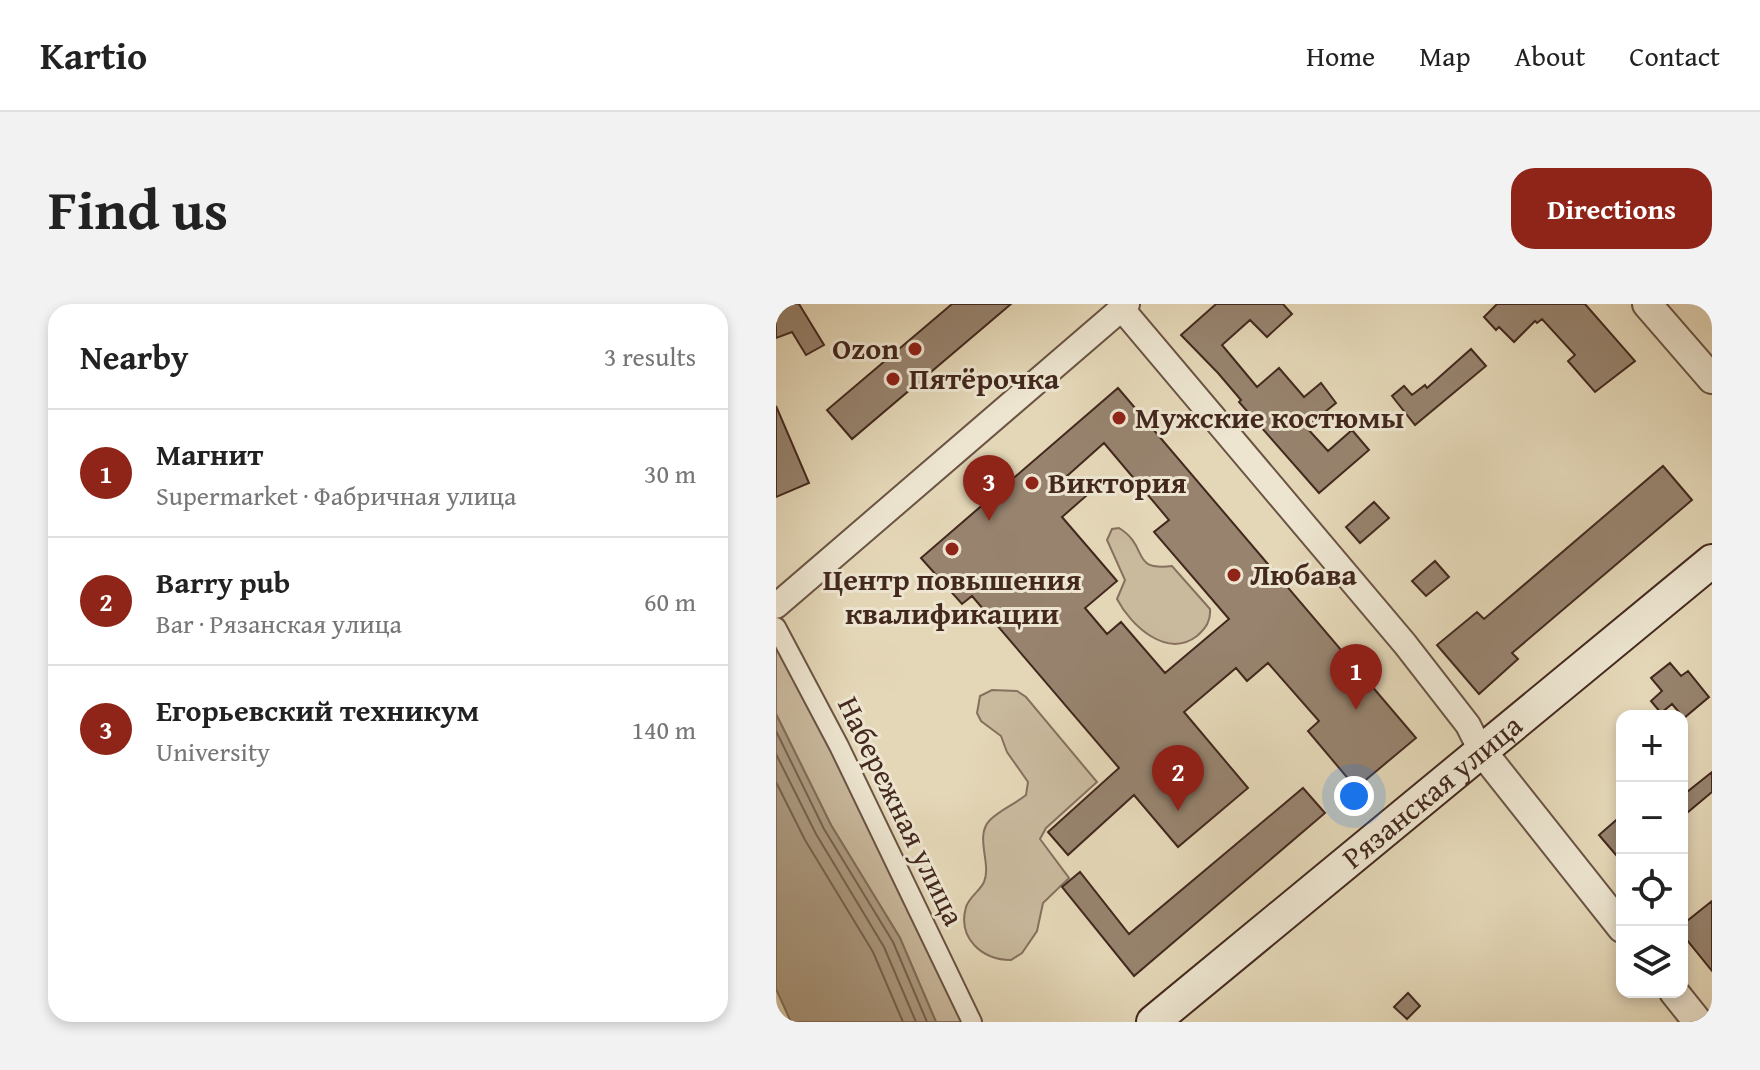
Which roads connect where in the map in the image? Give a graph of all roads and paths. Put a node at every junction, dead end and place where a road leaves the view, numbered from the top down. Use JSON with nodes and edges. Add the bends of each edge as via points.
{"nodes":[{"id":1,"x":1647,"y":304,"type":"edge"},
{"id":2,"x":1125,"y":306,"type":"edge"},
{"id":3,"x":1712,"y":379,"type":"edge"},
{"id":4,"x":1712,"y":561,"type":"edge"},
{"id":5,"x":776,"y":606,"type":"edge"},
{"id":6,"x":776,"y":627,"type":"edge"},
{"id":7,"x":1480,"y":749,"type":"junction"},
{"id":8,"x":1620,"y":926,"type":"edge"},
{"id":9,"x":1679,"y":998,"type":"edge"},
{"id":10,"x":972,"y":1022,"type":"edge"},
{"id":11,"x":1153,"y":1022,"type":"edge"},
{"id":12,"x":1698,"y":1022,"type":"edge"}],
"edges":[{"from":1,"to":3,"type":"street"},
{"from":2,"to":5,"type":"street"},
{"from":2,"to":7,"type":"street","via":[[1405,644],[1468,725]]},
{"from":4,"to":7,"type":"main road","name":"Рязанская улица"},
{"from":6,"to":10,"type":"street","name":"Набережная улица"},
{"from":7,"to":8,"type":"street"},
{"from":7,"to":11,"type":"main road","name":"Рязанская улица"},
{"from":9,"to":12,"type":"street"}]}
